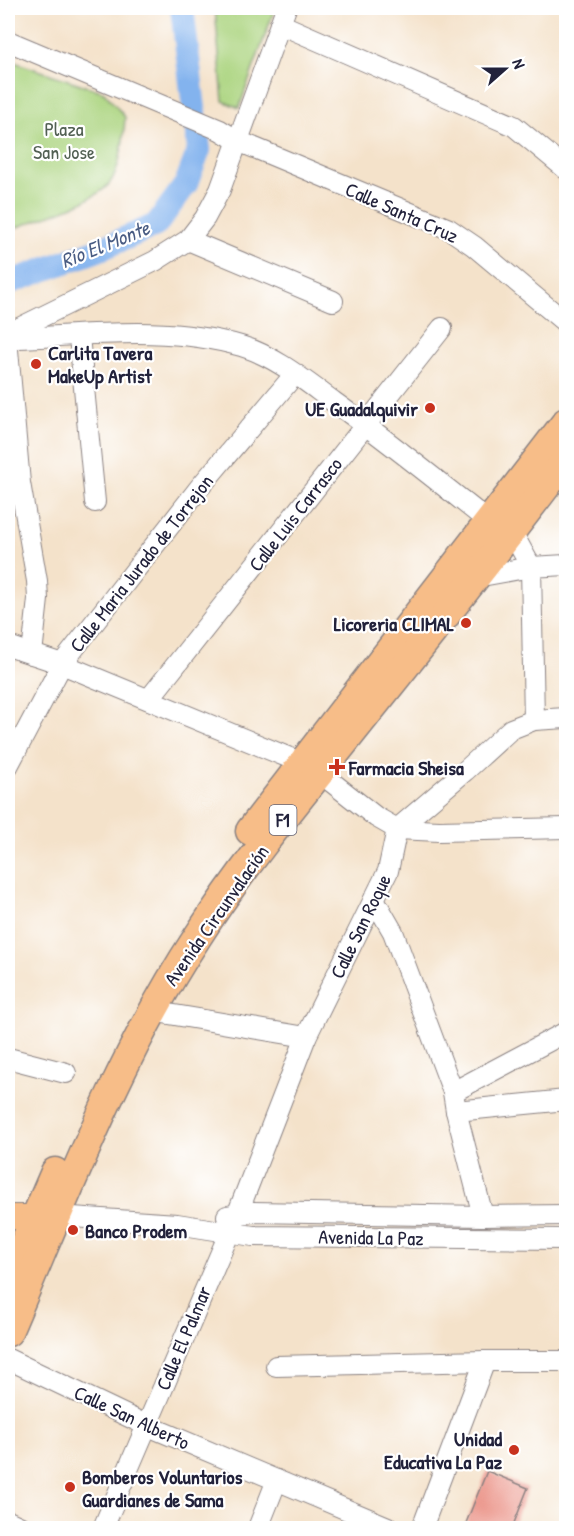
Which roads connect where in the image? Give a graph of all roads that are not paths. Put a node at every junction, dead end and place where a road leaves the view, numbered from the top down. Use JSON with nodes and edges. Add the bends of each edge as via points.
{"nodes":[{"id":1,"x":283,"y":16,"type":"edge"},
{"id":2,"x":8,"y":41,"type":"edge"},
{"id":3,"x":238,"y":141,"type":"junction"},
{"id":4,"x":567,"y":169,"type":"edge"},
{"id":5,"x":188,"y":240,"type":"junction"},
{"id":6,"x":333,"y":301,"type":"dead end"},
{"id":7,"x":567,"y":323,"type":"edge"},
{"id":8,"x":442,"y":328,"type":"dead end"},
{"id":9,"x":79,"y":336,"type":"junction"},
{"id":10,"x":11,"y":339,"type":"edge"},
{"id":11,"x":295,"y":374,"type":"junction"},
{"id":12,"x":567,"y":422,"type":"edge"},
{"id":13,"x":366,"y":425,"type":"junction"},
{"id":14,"x":567,"y":459,"type":"edge"},
{"id":15,"x":14,"y":483,"type":"edge"},
{"id":16,"x":95,"y":502,"type":"dead end"},
{"id":17,"x":500,"y":527,"type":"junction"},
{"id":18,"x":567,"y":565,"type":"edge"},
{"id":19,"x":531,"y":567,"type":"junction"},
{"id":20,"x":476,"y":577,"type":"junction"},
{"id":21,"x":8,"y":646,"type":"edge"},
{"id":22,"x":32,"y":654,"type":"junction"},
{"id":23,"x":62,"y":664,"type":"junction"},
{"id":24,"x":149,"y":699,"type":"junction"},
{"id":25,"x":567,"y":718,"type":"edge"},
{"id":26,"x":534,"y":720,"type":"junction"},
{"id":27,"x":8,"y":766,"type":"edge"},
{"id":28,"x":311,"y":768,"type":"junction"},
{"id":29,"x":567,"y":828,"type":"edge"},
{"id":30,"x":397,"y":829,"type":"junction"},
{"id":31,"x":374,"y":899,"type":"junction"},
{"id":32,"x":151,"y":1011,"type":"junction"},
{"id":33,"x":567,"y":1032,"type":"edge"},
{"id":34,"x":306,"y":1037,"type":"junction"},
{"id":35,"x":8,"y":1058,"type":"edge"},
{"id":36,"x":66,"y":1073,"type":"dead end"},
{"id":37,"x":567,"y":1100,"type":"edge"},
{"id":38,"x":455,"y":1101,"type":"junction"},
{"id":39,"x":567,"y":1215,"type":"edge"},
{"id":40,"x":483,"y":1216,"type":"junction"},
{"id":41,"x":8,"y":1217,"type":"edge"},
{"id":42,"x":46,"y":1217,"type":"junction"},
{"id":43,"x":233,"y":1223,"type":"junction"},
{"id":44,"x":567,"y":1239,"type":"edge"},
{"id":45,"x":8,"y":1281,"type":"edge"},
{"id":46,"x":8,"y":1332,"type":"edge"},
{"id":47,"x":8,"y":1359,"type":"edge"},
{"id":48,"x":485,"y":1361,"type":"junction"},
{"id":49,"x":567,"y":1362,"type":"edge"},
{"id":50,"x":276,"y":1366,"type":"dead end"},
{"id":51,"x":146,"y":1425,"type":"junction"},
{"id":52,"x":277,"y":1480,"type":"junction"},
{"id":53,"x":8,"y":1521,"type":"edge"},
{"id":54,"x":23,"y":1528,"type":"edge"},
{"id":55,"x":103,"y":1528,"type":"edge"},
{"id":56,"x":258,"y":1528,"type":"edge"},
{"id":57,"x":390,"y":1528,"type":"edge"},
{"id":58,"x":422,"y":1528,"type":"edge"}],
"edges":[{"from":1,"to":3,"type":"street"},
{"from":1,"to":4,"type":"street","via":[[514,126]]},
{"from":2,"to":3,"type":"street","name":"Calle Santa Cruz"},
{"from":3,"to":5,"type":"street","via":[[220,190]]},
{"from":3,"to":7,"type":"street","name":"Calle Santa Cruz","via":[[449,229]]},
{"from":5,"to":6,"type":"street"},
{"from":5,"to":10,"type":"street"},
{"from":8,"to":13,"type":"street","name":"Calle Luis Carrasco"},
{"from":9,"to":10,"type":"street"},
{"from":9,"to":11,"type":"street","via":[[166,333],[212,339],[242,346]]},
{"from":9,"to":16,"type":"street"},
{"from":10,"to":15,"type":"street"},
{"from":11,"to":13,"type":"street"},
{"from":11,"to":23,"type":"street","name":"Calle Maria Jurado de Torrejon","via":[[200,487]]},
{"from":12,"to":17,"type":"highway","name":"Avenida Circunvalación","number":"F1"},
{"from":13,"to":17,"type":"street"},
{"from":13,"to":24,"type":"street","name":"Calle Luis Carrasco"},
{"from":14,"to":17,"type":"highway","name":"Avenida Circunvalación","number":"F1"},
{"from":15,"to":22,"type":"street","via":[[37,581]]},
{"from":17,"to":19,"type":"street"},
{"from":17,"to":20,"type":"highway","name":"Avenida Circunvalación","number":"F1"},
{"from":17,"to":28,"type":"highway","name":"Avenida Circunvalación","number":"F1"},
{"from":18,"to":19,"type":"street"},
{"from":19,"to":20,"type":"street"},
{"from":19,"to":26,"type":"street"},
{"from":20,"to":28,"type":"highway","name":"Avenida Circunvalación","number":"F1"},
{"from":21,"to":22,"type":"street"},
{"from":22,"to":23,"type":"street"},
{"from":23,"to":24,"type":"street"},
{"from":23,"to":27,"type":"street","name":"Calle Maria Jurado de Torrejon"},
{"from":24,"to":28,"type":"street"},
{"from":25,"to":26,"type":"street"},
{"from":26,"to":30,"type":"street","via":[[511,729]]},
{"from":28,"to":30,"type":"street"},
{"from":28,"to":32,"type":"highway","name":"Avenida Circunvalación","number":"F1"},
{"from":28,"to":42,"type":"highway","name":"Avenida Circunvalación","number":"F1","via":[[223,867],[135,1002],[90,1092]]},
{"from":29,"to":30,"type":"street"},
{"from":30,"to":31,"type":"street","name":"Calle San Roque","via":[[388,871]]},
{"from":31,"to":34,"type":"street","name":"Calle San Roque"},
{"from":31,"to":38,"type":"street","via":[[393,932]]},
{"from":32,"to":34,"type":"street"},
{"from":32,"to":42,"type":"highway","name":"Avenida Circunvalación","number":"F1"},
{"from":33,"to":38,"type":"street"},
{"from":34,"to":43,"type":"street","name":"Calle San Roque"},
{"from":35,"to":36,"type":"street"},
{"from":37,"to":38,"type":"street"},
{"from":38,"to":40,"type":"street"},
{"from":39,"to":40,"type":"street","name":"Avenida La Paz"},
{"from":40,"to":43,"type":"street","name":"Avenida La Paz","via":[[253,1212]]},
{"from":41,"to":42,"type":"main road","name":"Avenida La Paz"},
{"from":42,"to":43,"type":"street","name":"Avenida La Paz"},
{"from":42,"to":45,"type":"highway","name":"Avenida Circunvalación","number":"F1"},
{"from":42,"to":46,"type":"highway","name":"Avenida Circunvalación","number":"F1"},
{"from":43,"to":44,"type":"street","name":"Avenida La Paz","via":[[253,1236]]},
{"from":43,"to":51,"type":"street","name":"Calle El Palmar"},
{"from":47,"to":51,"type":"street","name":"Calle San Alberto"},
{"from":48,"to":49,"type":"street"},
{"from":48,"to":50,"type":"street"},
{"from":48,"to":58,"type":"street"},
{"from":51,"to":52,"type":"street","name":"Calle San Alberto"},
{"from":51,"to":55,"type":"street","name":"Calle El Palmar"},
{"from":52,"to":56,"type":"street"},
{"from":52,"to":57,"type":"street","name":"Calle San Alberto"},
{"from":53,"to":54,"type":"street"}]}
